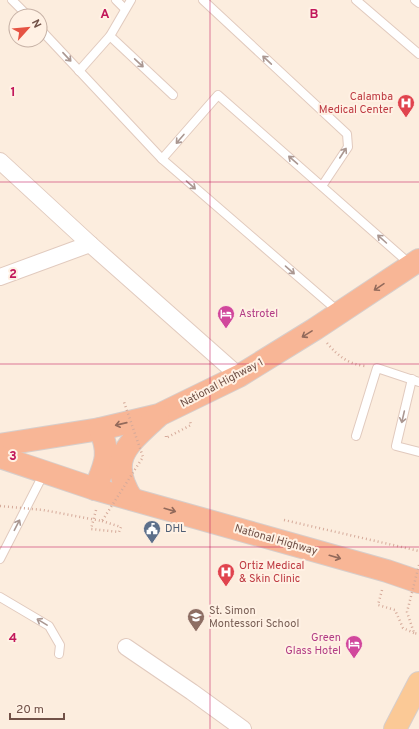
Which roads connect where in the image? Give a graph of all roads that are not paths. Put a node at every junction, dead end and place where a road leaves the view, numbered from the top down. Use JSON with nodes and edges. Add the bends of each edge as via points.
{"nodes":[{"id":1,"x":12,"y":0,"type":"edge"},
{"id":2,"x":116,"y":0,"type":"edge"},
{"id":3,"x":131,"y":0,"type":"edge"},
{"id":4,"x":203,"y":0,"type":"edge"},
{"id":5,"x":356,"y":0,"type":"edge"},
{"id":6,"x":415,"y":0,"type":"edge"},
{"id":7,"x":419,"y":4,"type":"edge"},
{"id":8,"x":20,"y":8,"type":"edge"},
{"id":9,"x":125,"y":9,"type":"junction"},
{"id":10,"x":110,"y":36,"type":"junction"},
{"id":11,"x":48,"y":38,"type":"edge"},
{"id":12,"x":419,"y":54,"type":"edge"},
{"id":13,"x":79,"y":71,"type":"junction"},
{"id":14,"x":173,"y":95,"type":"dead end"},
{"id":15,"x":162,"y":159,"type":"junction"},
{"id":16,"x":0,"y":161,"type":"edge"},
{"id":17,"x":322,"y":186,"type":"junction"},
{"id":18,"x":90,"y":244,"type":"junction"},
{"id":19,"x":415,"y":262,"type":"edge"},
{"id":20,"x":0,"y":277,"type":"edge"},
{"id":21,"x":339,"y":313,"type":"junction"},
{"id":22,"x":239,"y":376,"type":"junction"},
{"id":23,"x":415,"y":381,"type":"edge"},
{"id":24,"x":159,"y":415,"type":"junction"},
{"id":25,"x":100,"y":429,"type":"junction"},
{"id":26,"x":356,"y":436,"type":"dead end"},
{"id":27,"x":0,"y":445,"type":"edge"},
{"id":28,"x":419,"y":452,"type":"edge"},
{"id":29,"x":0,"y":457,"type":"edge"},
{"id":30,"x":44,"y":472,"type":"junction"},
{"id":31,"x":95,"y":489,"type":"junction"},
{"id":32,"x":132,"y":499,"type":"junction"},
{"id":33,"x":0,"y":559,"type":"edge"},
{"id":34,"x":419,"y":582,"type":"edge"},
{"id":35,"x":0,"y":597,"type":"edge"},
{"id":36,"x":126,"y":646,"type":"dead end"},
{"id":37,"x":59,"y":654,"type":"dead end"},
{"id":38,"x":417,"y":692,"type":"edge"},
{"id":39,"x":243,"y":729,"type":"edge"},
{"id":40,"x":395,"y":729,"type":"edge"}],
"edges":[{"from":1,"to":8,"type":"lane"},
{"from":2,"to":9,"type":"lane"},
{"from":3,"to":9,"type":"lane"},
{"from":17,"to":4,"type":"lane","one_way":true,"via":[[348,147],[347,134]]},
{"from":5,"to":12,"type":"lane"},
{"from":6,"to":7,"type":"lane"},
{"from":9,"to":10,"type":"lane"},
{"from":10,"to":13,"type":"lane"},
{"from":10,"to":14,"type":"lane","one_way":true},
{"from":11,"to":13,"type":"lane","one_way":true},
{"from":13,"to":15,"type":"lane"},
{"from":17,"to":15,"type":"lane","one_way":true,"via":[[218,95]]},
{"from":15,"to":21,"type":"lane","one_way":true},
{"from":16,"to":18,"type":"street"},
{"from":19,"to":17,"type":"lane","one_way":true},
{"from":18,"to":20,"type":"street"},
{"from":18,"to":22,"type":"street"},
{"from":19,"to":21,"type":"highway","name":"National Highway 1","one_way":true},
{"from":21,"to":22,"type":"highway","name":"National Highway 1","one_way":true},
{"from":22,"to":24,"type":"highway","name":"National Highway 1"},
{"from":23,"to":26,"type":"lane","via":[[377,368]]},
{"from":23,"to":28,"type":"lane","one_way":true,"via":[[396,446]]},
{"from":24,"to":25,"type":"highway","name":"National Highway 1","one_way":true},
{"from":24,"to":32,"type":"highway","via":[[129,444],[122,458],[124,486]]},
{"from":25,"to":27,"type":"highway","name":"National Highway 1"},
{"from":25,"to":31,"type":"highway","via":[[106,443],[106,457]]},
{"from":29,"to":30,"type":"highway","name":"National Highway"},
{"from":30,"to":31,"type":"highway","name":"National Highway"},
{"from":33,"to":30,"type":"lane","one_way":true},
{"from":31,"to":32,"type":"highway","name":"National Highway"},
{"from":32,"to":34,"type":"highway","name":"National Highway","one_way":true},
{"from":37,"to":35,"type":"lane","one_way":true,"via":[[60,645],[49,626]]},
{"from":36,"to":39,"type":"street"},
{"from":38,"to":40,"type":"main road"}]}
